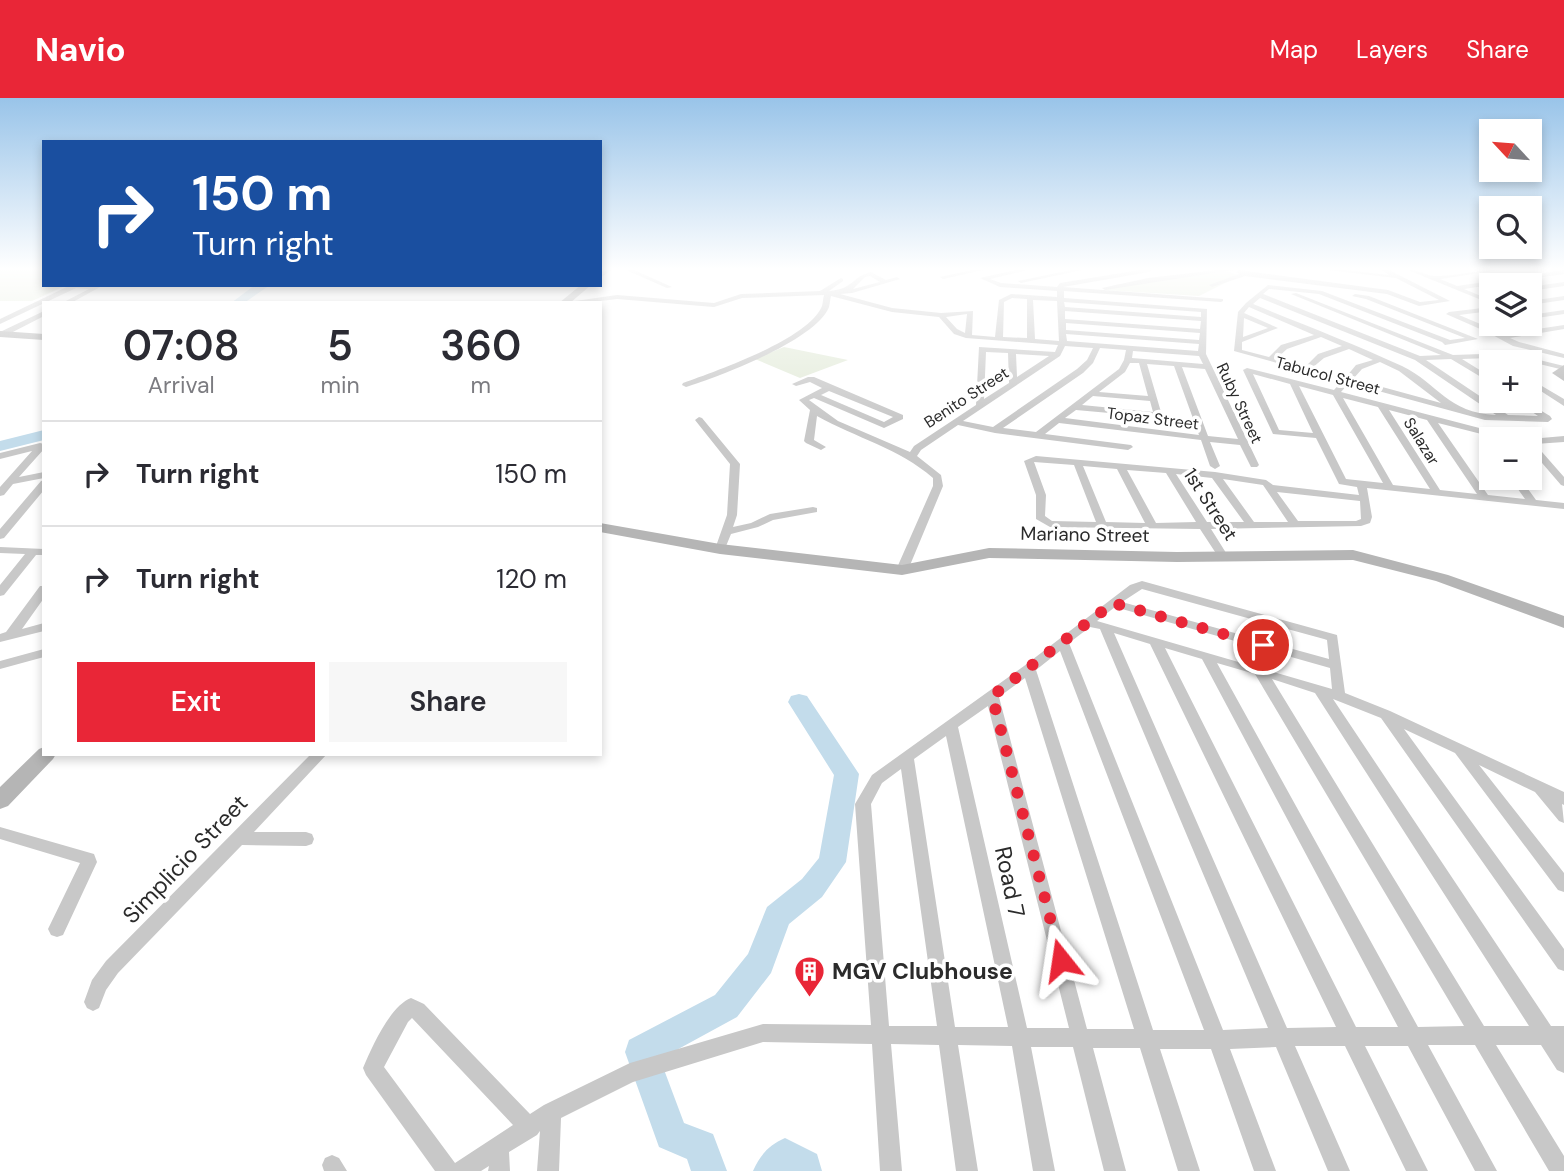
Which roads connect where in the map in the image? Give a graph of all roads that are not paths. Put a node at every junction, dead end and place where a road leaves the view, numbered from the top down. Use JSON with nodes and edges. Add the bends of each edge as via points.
{"nodes":[{"id":1,"x":30,"y":320,"type":"edge"},
{"id":2,"x":814,"y":320,"type":"edge"},
{"id":3,"x":946,"y":320,"type":"edge"},
{"id":4,"x":970,"y":320,"type":"edge"},
{"id":5,"x":1000,"y":320,"type":"edge"},
{"id":6,"x":1031,"y":320,"type":"edge"},
{"id":7,"x":1205,"y":320,"type":"edge"},
{"id":8,"x":1241,"y":320,"type":"edge"},
{"id":9,"x":1255,"y":320,"type":"edge"},
{"id":10,"x":1285,"y":320,"type":"edge"},
{"id":11,"x":1322,"y":320,"type":"edge"},
{"id":12,"x":1359,"y":320,"type":"edge"},
{"id":13,"x":1392,"y":320,"type":"edge"},
{"id":14,"x":1426,"y":320,"type":"edge"},
{"id":15,"x":1464,"y":320,"type":"edge"},
{"id":16,"x":1062,"y":321,"type":"joint"},
{"id":17,"x":1478,"y":326,"type":"joint"},
{"id":18,"x":1564,"y":327,"type":"edge"},
{"id":19,"x":1204,"y":331,"type":"junction"},
{"id":20,"x":1063,"y":332,"type":"junction"},
{"id":21,"x":1,"y":334,"type":"edge"},
{"id":22,"x":968,"y":335,"type":"junction"},
{"id":23,"x":1320,"y":335,"type":"junction"},
{"id":24,"x":42,"y":337,"type":"edge"},
{"id":25,"x":1501,"y":337,"type":"junction"},
{"id":26,"x":999,"y":338,"type":"junction"},
{"id":27,"x":1031,"y":341,"type":"junction"},
{"id":28,"x":1239,"y":341,"type":"junction"},
{"id":29,"x":1203,"y":342,"type":"junction"},
{"id":30,"x":1063,"y":343,"type":"junction"},
{"id":31,"x":1451,"y":343,"type":"junction"},
{"id":32,"x":1098,"y":345,"type":"junction"},
{"id":33,"x":1421,"y":345,"type":"junction"},
{"id":34,"x":1564,"y":345,"type":"edge"},
{"id":35,"x":1130,"y":347,"type":"junction"},
{"id":36,"x":1348,"y":347,"type":"junction"},
{"id":37,"x":1535,"y":350,"type":"joint"},
{"id":38,"x":1012,"y":351,"type":"junction"},
{"id":39,"x":1542,"y":351,"type":"edge"},
{"id":40,"x":1057,"y":354,"type":"junction"},
{"id":41,"x":1202,"y":354,"type":"junction"},
{"id":42,"x":1564,"y":356,"type":"edge"},
{"id":43,"x":1479,"y":357,"type":"edge"},
{"id":44,"x":1418,"y":358,"type":"junction"},
{"id":45,"x":1378,"y":359,"type":"junction"},
{"id":46,"x":1457,"y":359,"type":"junction"},
{"id":47,"x":1128,"y":360,"type":"junction"},
{"id":48,"x":1270,"y":360,"type":"junction"},
{"id":49,"x":1143,"y":362,"type":"junction"},
{"id":50,"x":1542,"y":363,"type":"edge"},
{"id":51,"x":1177,"y":365,"type":"junction"},
{"id":52,"x":1208,"y":367,"type":"junction"},
{"id":53,"x":1564,"y":368,"type":"edge"},
{"id":54,"x":1306,"y":370,"type":"junction"},
{"id":55,"x":1479,"y":373,"type":"edge"},
{"id":56,"x":1564,"y":378,"type":"edge"},
{"id":57,"x":1346,"y":381,"type":"junction"},
{"id":58,"x":1293,"y":382,"type":"junction"},
{"id":59,"x":796,"y":384,"type":"dead end"},
{"id":60,"x":686,"y":385,"type":"dead end"},
{"id":61,"x":1013,"y":385,"type":"junction"},
{"id":62,"x":829,"y":388,"type":"junction"},
{"id":63,"x":1542,"y":389,"type":"edge"},
{"id":64,"x":1336,"y":393,"type":"junction"},
{"id":65,"x":1094,"y":394,"type":"junction"},
{"id":66,"x":814,"y":395,"type":"junction"},
{"id":67,"x":1153,"y":399,"type":"junction"},
{"id":68,"x":1564,"y":403,"type":"edge"},
{"id":69,"x":980,"y":406,"type":"junction"},
{"id":70,"x":1382,"y":406,"type":"junction"},
{"id":71,"x":1075,"y":407,"type":"junction"},
{"id":72,"x":1455,"y":409,"type":"junction"},
{"id":73,"x":814,"y":410,"type":"junction"},
{"id":74,"x":1539,"y":413,"type":"edge"},
{"id":75,"x":1157,"y":415,"type":"junction"},
{"id":76,"x":1431,"y":419,"type":"junction"},
{"id":77,"x":1508,"y":419,"type":"junction"},
{"id":78,"x":699,"y":420,"type":"dead end"},
{"id":79,"x":1058,"y":420,"type":"junction"},
{"id":80,"x":957,"y":422,"type":"junction"},
{"id":81,"x":995,"y":430,"type":"junction"},
{"id":82,"x":1479,"y":432,"type":"edge"},
{"id":83,"x":1163,"y":433,"type":"junction"},
{"id":84,"x":1038,"y":435,"type":"junction"},
{"id":85,"x":1320,"y":436,"type":"junction"},
{"id":86,"x":1204,"y":438,"type":"junction"},
{"id":87,"x":1564,"y":439,"type":"edge"},
{"id":88,"x":1542,"y":442,"type":"edge"},
{"id":89,"x":1244,"y":443,"type":"junction"},
{"id":90,"x":42,"y":445,"type":"edge"},
{"id":91,"x":821,"y":447,"type":"dead end"},
{"id":92,"x":1128,"y":447,"type":"dead end"},
{"id":93,"x":913,"y":455,"type":"junction"},
{"id":94,"x":0,"y":456,"type":"edge"},
{"id":95,"x":1542,"y":457,"type":"edge"},
{"id":96,"x":42,"y":459,"type":"edge"},
{"id":97,"x":1077,"y":462,"type":"junction"},
{"id":98,"x":26,"y":463,"type":"junction"},
{"id":99,"x":1120,"y":466,"type":"junction"},
{"id":100,"x":1254,"y":466,"type":"dead end"},
{"id":101,"x":1169,"y":471,"type":"junction"},
{"id":102,"x":1215,"y":471,"type":"junction"},
{"id":103,"x":42,"y":475,"type":"edge"},
{"id":104,"x":9,"y":482,"type":"junction"},
{"id":105,"x":1564,"y":483,"type":"edge"},
{"id":106,"x":1362,"y":485,"type":"junction"},
{"id":107,"x":42,"y":486,"type":"edge"},
{"id":108,"x":1270,"y":488,"type":"junction"},
{"id":109,"x":1390,"y":488,"type":"junction"},
{"id":110,"x":1524,"y":490,"type":"edge"},
{"id":111,"x":1437,"y":492,"type":"junction"},
{"id":112,"x":0,"y":493,"type":"edge"},
{"id":113,"x":1485,"y":498,"type":"junction"},
{"id":114,"x":1365,"y":499,"type":"junction"},
{"id":115,"x":1533,"y":503,"type":"junction"},
{"id":116,"x":1564,"y":506,"type":"edge"},
{"id":117,"x":813,"y":510,"type":"dead end"},
{"id":118,"x":1295,"y":524,"type":"junction"},
{"id":119,"x":1102,"y":525,"type":"junction"},
{"id":120,"x":1251,"y":525,"type":"junction"},
{"id":121,"x":1152,"y":526,"type":"junction"},
{"id":122,"x":1203,"y":526,"type":"junction"},
{"id":123,"x":602,"y":527,"type":"edge"},
{"id":124,"x":728,"y":531,"type":"junction"},
{"id":125,"x":0,"y":536,"type":"edge"},
{"id":126,"x":720,"y":549,"type":"junction"},
{"id":127,"x":0,"y":550,"type":"edge"},
{"id":128,"x":38,"y":552,"type":"edge"},
{"id":129,"x":1223,"y":556,"type":"junction"},
{"id":130,"x":902,"y":570,"type":"junction"},
{"id":131,"x":42,"y":591,"type":"edge"},
{"id":132,"x":0,"y":592,"type":"edge"},
{"id":133,"x":1113,"y":603,"type":"junction"},
{"id":134,"x":1564,"y":622,"type":"edge"},
{"id":135,"x":1097,"y":624,"type":"junction"},
{"id":136,"x":42,"y":628,"type":"edge"},
{"id":137,"x":5,"y":637,"type":"edge"},
{"id":138,"x":1063,"y":643,"type":"junction"},
{"id":139,"x":1156,"y":643,"type":"junction"},
{"id":140,"x":42,"y":654,"type":"edge"},
{"id":141,"x":1207,"y":656,"type":"junction"},
{"id":142,"x":0,"y":664,"type":"edge"},
{"id":143,"x":1335,"y":665,"type":"junction"},
{"id":144,"x":1029,"y":669,"type":"junction"},
{"id":145,"x":1260,"y":671,"type":"junction"},
{"id":146,"x":1320,"y":690,"type":"junction"},
{"id":147,"x":992,"y":696,"type":"junction"},
{"id":148,"x":1339,"y":696,"type":"junction"},
{"id":149,"x":1385,"y":714,"type":"junction"},
{"id":150,"x":951,"y":727,"type":"junction"},
{"id":151,"x":1459,"y":750,"type":"junction"},
{"id":152,"x":44,"y":756,"type":"edge"},
{"id":153,"x":318,"y":756,"type":"edge"},
{"id":154,"x":907,"y":758,"type":"junction"},
{"id":155,"x":1539,"y":787,"type":"junction"},
{"id":156,"x":1564,"y":799,"type":"edge"},
{"id":157,"x":0,"y":800,"type":"edge"},
{"id":158,"x":1564,"y":817,"type":"edge"},
{"id":159,"x":0,"y":833,"type":"edge"},
{"id":160,"x":236,"y":838,"type":"junction"},
{"id":161,"x":306,"y":839,"type":"dead end"},
{"id":162,"x":1564,"y":885,"type":"edge"},
{"id":163,"x":57,"y":929,"type":"dead end"},
{"id":164,"x":1564,"y":963,"type":"edge"},
{"id":165,"x":93,"y":1002,"type":"dead end"},
{"id":166,"x":880,"y":1033,"type":"junction"},
{"id":167,"x":1019,"y":1035,"type":"junction"},
{"id":168,"x":1555,"y":1035,"type":"edge"},
{"id":169,"x":948,"y":1036,"type":"junction"},
{"id":170,"x":1281,"y":1037,"type":"junction"},
{"id":171,"x":1349,"y":1037,"type":"junction"},
{"id":172,"x":1148,"y":1038,"type":"junction"},
{"id":173,"x":1413,"y":1038,"type":"junction"},
{"id":174,"x":1480,"y":1038,"type":"junction"},
{"id":175,"x":1082,"y":1039,"type":"junction"},
{"id":176,"x":1217,"y":1040,"type":"junction"},
{"id":177,"x":1564,"y":1063,"type":"edge"},
{"id":178,"x":551,"y":1112,"type":"junction"},
{"id":179,"x":530,"y":1128,"type":"junction"},
{"id":180,"x":499,"y":1148,"type":"junction"},
{"id":181,"x":449,"y":1171,"type":"edge"},
{"id":182,"x":462,"y":1171,"type":"edge"},
{"id":183,"x":499,"y":1171,"type":"edge"},
{"id":184,"x":548,"y":1171,"type":"edge"},
{"id":185,"x":891,"y":1171,"type":"edge"},
{"id":186,"x":967,"y":1171,"type":"edge"},
{"id":187,"x":1044,"y":1171,"type":"edge"},
{"id":188,"x":1115,"y":1171,"type":"edge"},
{"id":189,"x":1189,"y":1171,"type":"edge"},
{"id":190,"x":1265,"y":1171,"type":"edge"},
{"id":191,"x":1339,"y":1171,"type":"edge"},
{"id":192,"x":1417,"y":1171,"type":"edge"},
{"id":193,"x":1486,"y":1171,"type":"edge"},
{"id":194,"x":1561,"y":1171,"type":"edge"}],
"edges":[{"from":1,"to":21,"type":"street"},
{"from":2,"to":60,"type":"street","via":[[785,344]]},
{"from":3,"to":22,"type":"street","via":[[955,331]]},
{"from":4,"to":22,"type":"street"},
{"from":5,"to":26,"type":"street"},
{"from":6,"to":27,"type":"street"},
{"from":7,"to":19,"type":"street","name":"Ruby Street"},
{"from":8,"to":28,"type":"street"},
{"from":9,"to":28,"type":"street","via":[[1274,328]]},
{"from":10,"to":23,"type":"street"},
{"from":11,"to":44,"type":"street"},
{"from":12,"to":33,"type":"street"},
{"from":13,"to":31,"type":"street"},
{"from":14,"to":31,"type":"street","via":[[1474,339]]},
{"from":15,"to":17,"type":"street"},
{"from":16,"to":19,"type":"street"},
{"from":16,"to":20,"type":"street","name":"Benito Street"},
{"from":17,"to":25,"type":"street"},
{"from":18,"to":25,"type":"street"},
{"from":19,"to":29,"type":"street","name":"Ruby Street"},
{"from":20,"to":29,"type":"street"},
{"from":20,"to":30,"type":"street","name":"Benito Street"},
{"from":21,"to":24,"type":"main road"},
{"from":22,"to":26,"type":"street"},
{"from":23,"to":36,"type":"street"},
{"from":23,"to":48,"type":"street","via":[[1284,347]]},
{"from":25,"to":37,"type":"street"},
{"from":26,"to":27,"type":"street"},
{"from":27,"to":30,"type":"street"},
{"from":28,"to":48,"type":"street","via":[[1238,351]]},
{"from":29,"to":41,"type":"street","name":"Ruby Street"},
{"from":30,"to":32,"type":"street"},
{"from":30,"to":40,"type":"street","name":"Benito Street"},
{"from":31,"to":33,"type":"street"},
{"from":32,"to":35,"type":"street"},
{"from":32,"to":81,"type":"street","via":[[1080,371]]},
{"from":33,"to":46,"type":"street"},
{"from":34,"to":37,"type":"street"},
{"from":35,"to":41,"type":"street"},
{"from":35,"to":47,"type":"street"},
{"from":36,"to":45,"type":"street"},
{"from":36,"to":54,"type":"street","via":[[1321,356]]},
{"from":38,"to":40,"type":"street"},
{"from":38,"to":61,"type":"street"},
{"from":38,"to":69,"type":"street","via":[[982,349]]},
{"from":39,"to":42,"type":"street"},
{"from":40,"to":61,"type":"street","name":"Benito Street"},
{"from":41,"to":52,"type":"street","name":"Ruby Street"},
{"from":43,"to":46,"type":"street"},
{"from":44,"to":45,"type":"street"},
{"from":44,"to":46,"type":"street"},
{"from":44,"to":77,"type":"street"},
{"from":45,"to":57,"type":"street","via":[[1359,367]]},
{"from":45,"to":72,"type":"street","via":[[1402,369]]},
{"from":46,"to":55,"type":"street"},
{"from":47,"to":49,"type":"street"},
{"from":47,"to":65,"type":"street"},
{"from":48,"to":54,"type":"street"},
{"from":49,"to":51,"type":"street"},
{"from":49,"to":67,"type":"street"},
{"from":50,"to":53,"type":"street"},
{"from":51,"to":52,"type":"street"},
{"from":51,"to":86,"type":"street"},
{"from":52,"to":89,"type":"street","name":"Ruby Street"},
{"from":53,"to":56,"type":"main road","via":[[1558,373]]},
{"from":54,"to":57,"type":"street"},
{"from":57,"to":64,"type":"street"},
{"from":57,"to":72,"type":"street"},
{"from":58,"to":64,"type":"street","name":"Tabucol Street"},
{"from":58,"to":85,"type":"street"},
{"from":58,"to":85,"type":"street","name":"Tabucol Street","via":[[1247,370],[1276,432]]},
{"from":59,"to":62,"type":"street","via":[[811,379]]},
{"from":61,"to":69,"type":"street","name":"Benito Street"},
{"from":62,"to":66,"type":"street"},
{"from":62,"to":66,"type":"street","via":[[900,417],[884,425]]},
{"from":63,"to":68,"type":"street"},
{"from":64,"to":70,"type":"street","name":"Tabucol Street"},
{"from":64,"to":109,"type":"street"},
{"from":65,"to":67,"type":"street"},
{"from":65,"to":71,"type":"street"},
{"from":66,"to":73,"type":"street","via":[[803,400]]},
{"from":67,"to":75,"type":"street"},
{"from":69,"to":80,"type":"street","name":"Benito Street"},
{"from":70,"to":76,"type":"street","name":"Tabucol Street"},
{"from":70,"to":111,"type":"street","name":"Salazar"},
{"from":71,"to":75,"type":"street"},
{"from":71,"to":79,"type":"street"},
{"from":72,"to":77,"type":"street"},
{"from":73,"to":91,"type":"street","via":[[809,441]]},
{"from":73,"to":93,"type":"street","via":[[851,432]]},
{"from":74,"to":77,"type":"street","via":[[1548,419]]},
{"from":75,"to":83,"type":"street"},
{"from":76,"to":82,"type":"street","name":"Tabucol Street"},
{"from":76,"to":113,"type":"street"},
{"from":78,"to":124,"type":"street","via":[[735,464]]},
{"from":79,"to":83,"type":"street","name":"Topaz Street"},
{"from":79,"to":84,"type":"street"},
{"from":80,"to":81,"type":"street"},
{"from":80,"to":93,"type":"street","name":"Benito Street"},
{"from":81,"to":84,"type":"street"},
{"from":83,"to":86,"type":"street","name":"Topaz Street"},
{"from":84,"to":92,"type":"street"},
{"from":85,"to":106,"type":"street","via":[[1342,481]]},
{"from":86,"to":89,"type":"street","name":"Topaz Street"},
{"from":86,"to":102,"type":"street"},
{"from":87,"to":88,"type":"street"},
{"from":89,"to":100,"type":"street","name":"Ruby Street"},
{"from":90,"to":94,"type":"street"},
{"from":90,"to":98,"type":"street"},
{"from":93,"to":130,"type":"street","via":[[938,477],[938,486]]},
{"from":95,"to":105,"type":"street"},
{"from":96,"to":98,"type":"street"},
{"from":97,"to":99,"type":"street"},
{"from":97,"to":119,"type":"street"},
{"from":97,"to":119,"type":"street","via":[[1029,461],[1041,495],[1040,517],[1051,524]]},
{"from":98,"to":104,"type":"street"},
{"from":99,"to":101,"type":"street"},
{"from":99,"to":121,"type":"street"},
{"from":101,"to":102,"type":"street"},
{"from":101,"to":122,"type":"street","name":"1st Street"},
{"from":102,"to":108,"type":"street","via":[[1266,483]]},
{"from":102,"to":120,"type":"street"},
{"from":103,"to":104,"type":"street"},
{"from":104,"to":112,"type":"street"},
{"from":106,"to":109,"type":"street"},
{"from":106,"to":114,"type":"street"},
{"from":107,"to":125,"type":"street"},
{"from":108,"to":114,"type":"street"},
{"from":108,"to":118,"type":"street"},
{"from":109,"to":111,"type":"street"},
{"from":110,"to":115,"type":"street"},
{"from":111,"to":113,"type":"street"},
{"from":113,"to":115,"type":"street"},
{"from":114,"to":118,"type":"street","via":[[1367,517],[1362,522]]},
{"from":115,"to":116,"type":"street"},
{"from":117,"to":124,"type":"street","via":[[770,517]]},
{"from":118,"to":120,"type":"street"},
{"from":119,"to":121,"type":"street"},
{"from":120,"to":122,"type":"street"},
{"from":121,"to":122,"type":"street"},
{"from":122,"to":129,"type":"street","name":"1st Street"},
{"from":123,"to":126,"type":"main road","name":"Mariano Street"},
{"from":124,"to":126,"type":"street"},
{"from":126,"to":130,"type":"main road","name":"Mariano Street"},
{"from":127,"to":128,"type":"street"},
{"from":128,"to":132,"type":"street"},
{"from":129,"to":130,"type":"main road","name":"Mariano Street","via":[[989,553]]},
{"from":129,"to":134,"type":"main road","name":"Mariano Street","via":[[1335,553],[1378,559]]},
{"from":131,"to":137,"type":"street"},
{"from":133,"to":135,"type":"street"},
{"from":133,"to":143,"type":"street"},
{"from":133,"to":143,"type":"street","via":[[1142,585],[1328,636],[1333,638]]},
{"from":135,"to":138,"type":"street"},
{"from":135,"to":139,"type":"street"},
{"from":135,"to":170,"type":"street"},
{"from":136,"to":137,"type":"street"},
{"from":138,"to":144,"type":"street"},
{"from":138,"to":176,"type":"street"},
{"from":139,"to":141,"type":"street"},
{"from":139,"to":171,"type":"street"},
{"from":140,"to":142,"type":"street"},
{"from":141,"to":145,"type":"street"},
{"from":141,"to":173,"type":"street"},
{"from":143,"to":148,"type":"street"},
{"from":144,"to":147,"type":"street"},
{"from":144,"to":172,"type":"street"},
{"from":145,"to":146,"type":"street"},
{"from":145,"to":174,"type":"street"},
{"from":146,"to":148,"type":"street"},
{"from":146,"to":168,"type":"street"},
{"from":147,"to":150,"type":"street"},
{"from":147,"to":175,"type":"street"},
{"from":148,"to":149,"type":"street"},
{"from":149,"to":151,"type":"street"},
{"from":149,"to":164,"type":"street"},
{"from":150,"to":154,"type":"street"},
{"from":150,"to":167,"type":"street","name":"Road 7"},
{"from":151,"to":155,"type":"street"},
{"from":151,"to":162,"type":"street"},
{"from":152,"to":157,"type":"main road"},
{"from":153,"to":160,"type":"street","name":"Simplicio Street"},
{"from":154,"to":166,"type":"street","via":[[877,779],[863,804]]},
{"from":154,"to":169,"type":"street"},
{"from":155,"to":156,"type":"street"},
{"from":155,"to":158,"type":"street"},
{"from":159,"to":163,"type":"street","via":[[88,859]]},
{"from":160,"to":161,"type":"street"},
{"from":160,"to":165,"type":"street","name":"Simplicio Street","via":[[113,967],[98,986]]},
{"from":166,"to":169,"type":"street"},
{"from":166,"to":178,"type":"street","via":[[764,1033],[629,1073]]},
{"from":166,"to":185,"type":"street"},
{"from":167,"to":169,"type":"street"},
{"from":167,"to":175,"type":"street"},
{"from":167,"to":187,"type":"street","name":"Road 7"},
{"from":168,"to":174,"type":"street"},
{"from":168,"to":177,"type":"street"},
{"from":169,"to":186,"type":"street"},
{"from":170,"to":171,"type":"street"},
{"from":170,"to":176,"type":"street"},
{"from":170,"to":191,"type":"street"},
{"from":171,"to":173,"type":"street"},
{"from":171,"to":192,"type":"street"},
{"from":172,"to":175,"type":"street"},
{"from":172,"to":176,"type":"street"},
{"from":172,"to":189,"type":"street"},
{"from":173,"to":174,"type":"street"},
{"from":173,"to":193,"type":"street"},
{"from":174,"to":194,"type":"street"},
{"from":175,"to":188,"type":"street"},
{"from":176,"to":190,"type":"street"},
{"from":178,"to":179,"type":"street"},
{"from":178,"to":184,"type":"street"},
{"from":179,"to":180,"type":"street"},
{"from":179,"to":181,"type":"street","via":[[411,1007],[401,1016],[373,1068]]},
{"from":180,"to":182,"type":"street"},
{"from":180,"to":183,"type":"street"}]}
